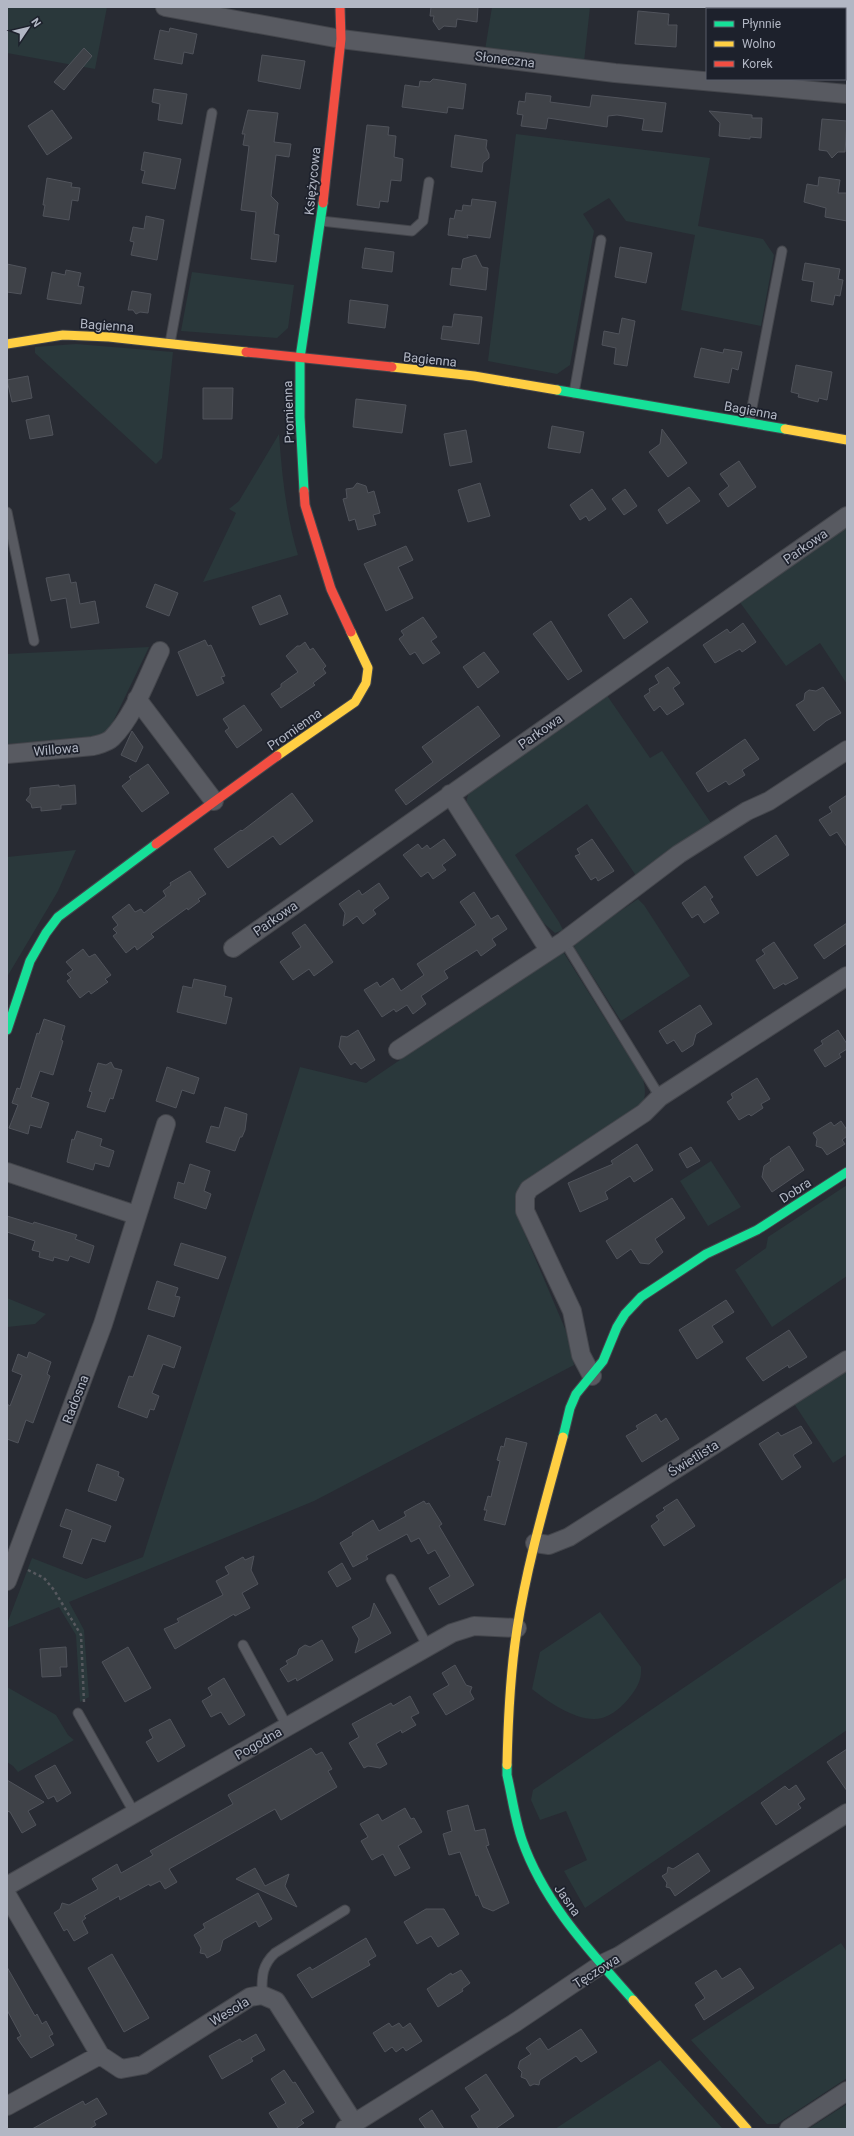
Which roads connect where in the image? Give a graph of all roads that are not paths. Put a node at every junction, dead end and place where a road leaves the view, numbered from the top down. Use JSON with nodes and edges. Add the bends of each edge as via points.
{"nodes":[{"id":1,"x":165,"y":7,"type":"edge"},
{"id":2,"x":340,"y":7,"type":"edge"},
{"id":3,"x":341,"y":39,"type":"junction"},
{"id":4,"x":847,"y":94,"type":"edge"},
{"id":5,"x":212,"y":113,"type":"dead end"},
{"id":6,"x":429,"y":182,"type":"dead end"},
{"id":7,"x":321,"y":221,"type":"junction"},
{"id":8,"x":601,"y":240,"type":"dead end"},
{"id":9,"x":782,"y":252,"type":"dead end"},
{"id":10,"x":170,"y":343,"type":"junction"},
{"id":11,"x":7,"y":344,"type":"edge"},
{"id":12,"x":300,"y":358,"type":"junction"},
{"id":13,"x":574,"y":393,"type":"junction"},
{"id":14,"x":749,"y":423,"type":"junction"},
{"id":15,"x":847,"y":440,"type":"edge"},
{"id":16,"x":7,"y":512,"type":"edge"},
{"id":17,"x":847,"y":516,"type":"edge"},
{"id":18,"x":34,"y":641,"type":"dead end"},
{"id":19,"x":160,"y":651,"type":"dead end"},
{"id":20,"x":137,"y":699,"type":"junction"},
{"id":21,"x":847,"y":750,"type":"edge"},
{"id":22,"x":7,"y":754,"type":"edge"},
{"id":23,"x":450,"y":794,"type":"junction"},
{"id":24,"x":214,"y":801,"type":"junction"},
{"id":25,"x":564,"y":941,"type":"junction"},
{"id":26,"x":233,"y":948,"type":"dead end"},
{"id":27,"x":549,"y":950,"type":"junction"},
{"id":28,"x":847,"y":976,"type":"edge"},
{"id":29,"x":7,"y":1030,"type":"edge"},
{"id":30,"x":398,"y":1050,"type":"dead end"},
{"id":31,"x":660,"y":1097,"type":"junction"},
{"id":32,"x":166,"y":1124,"type":"dead end"},
{"id":33,"x":7,"y":1172,"type":"edge"},
{"id":34,"x":847,"y":1172,"type":"edge"},
{"id":35,"x":136,"y":1215,"type":"junction"},
{"id":36,"x":847,"y":1360,"type":"edge"},
{"id":37,"x":592,"y":1376,"type":"junction"},
{"id":38,"x":535,"y":1543,"type":"junction"},
{"id":39,"x":10,"y":1573,"type":"edge"},
{"id":40,"x":391,"y":1579,"type":"dead end"},
{"id":41,"x":517,"y":1628,"type":"junction"},
{"id":42,"x":243,"y":1645,"type":"dead end"},
{"id":43,"x":428,"y":1647,"type":"junction"},
{"id":44,"x":78,"y":1713,"type":"road end"},
{"id":45,"x":287,"y":1726,"type":"junction"},
{"id":46,"x":847,"y":1812,"type":"edge"},
{"id":47,"x":135,"y":1814,"type":"junction"},
{"id":48,"x":7,"y":1886,"type":"edge"},
{"id":49,"x":7,"y":1895,"type":"edge"},
{"id":50,"x":345,"y":1910,"type":"dead end"},
{"id":51,"x":602,"y":1964,"type":"junction"},
{"id":52,"x":262,"y":1995,"type":"junction"},
{"id":53,"x":100,"y":2055,"type":"junction"},
{"id":54,"x":847,"y":2091,"type":"edge"},
{"id":55,"x":7,"y":2106,"type":"edge"},
{"id":56,"x":349,"y":2126,"type":"edge"},
{"id":57,"x":747,"y":2129,"type":"edge"},
{"id":58,"x":789,"y":2129,"type":"edge"}],
"edges":[{"from":1,"to":3,"type":"street","name":"Słoneczna"},
{"from":2,"to":3,"type":"street","name":"Księżycowa"},
{"from":3,"to":4,"type":"street","name":"Słoneczna","via":[[615,73]]},
{"from":3,"to":7,"type":"street","name":"Księżycowa"},
{"from":5,"to":10,"type":"lane"},
{"from":6,"to":7,"type":"lane","via":[[423,221],[412,231]]},
{"from":7,"to":12,"type":"street","name":"Księżycowa"},
{"from":8,"to":13,"type":"lane"},
{"from":9,"to":14,"type":"lane"},
{"from":10,"to":11,"type":"street","name":"Bagienna","via":[[63,335]]},
{"from":10,"to":12,"type":"street","name":"Bagienna"},
{"from":12,"to":13,"type":"street","name":"Bagienna","via":[[474,376]]},
{"from":12,"to":24,"type":"street","name":"Promienna","via":[[300,417],[305,505],[331,589],[368,668],[366,683],[355,702]]},
{"from":13,"to":14,"type":"street","name":"Bagienna"},
{"from":14,"to":15,"type":"street","name":"Bagienna"},
{"from":16,"to":18,"type":"lane"},
{"from":17,"to":23,"type":"street","name":"Parkowa"},
{"from":19,"to":20,"type":"street"},
{"from":20,"to":22,"type":"street","name":"Willowa","via":[[112,738],[106,742],[93,746]]},
{"from":20,"to":24,"type":"street"},
{"from":21,"to":25,"type":"street","via":[[769,801],[747,811],[679,854]]},
{"from":23,"to":26,"type":"street","name":"Parkowa"},
{"from":23,"to":27,"type":"street"},
{"from":24,"to":29,"type":"street","name":"Promienna","via":[[58,917],[30,961]]},
{"from":25,"to":27,"type":"street"},
{"from":25,"to":31,"type":"lane"},
{"from":27,"to":30,"type":"street"},
{"from":28,"to":31,"type":"street"},
{"from":31,"to":37,"type":"street","via":[[644,1113],[529,1189],[525,1196],[525,1210],[572,1311],[581,1355]]},
{"from":32,"to":35,"type":"street","name":"Radosna"},
{"from":33,"to":35,"type":"street"},
{"from":34,"to":37,"type":"street","name":"Dobra","via":[[757,1230],[706,1254],[641,1297],[631,1306],[617,1327],[603,1361]]},
{"from":35,"to":39,"type":"street","name":"Radosna","via":[[103,1324]]},
{"from":36,"to":38,"type":"street","name":"Świetlista","via":[[569,1537],[549,1545]]},
{"from":37,"to":38,"type":"street","name":"Jasna","via":[[576,1394],[570,1408]]},
{"from":38,"to":41,"type":"street","name":"Jasna"},
{"from":40,"to":43,"type":"lane"},
{"from":41,"to":43,"type":"street","name":"Pogodna","via":[[466,1627]]},
{"from":41,"to":51,"type":"street","name":"Jasna","via":[[508,1703],[507,1775],[522,1840],[555,1907]]},
{"from":42,"to":45,"type":"lane"},
{"from":43,"to":45,"type":"street","name":"Pogodna"},
{"from":44,"to":47,"type":"lane"},
{"from":45,"to":47,"type":"street","name":"Pogodna"},
{"from":46,"to":51,"type":"street","name":"Tęczowa","via":[[619,1956]]},
{"from":47,"to":48,"type":"street","name":"Pogodna"},
{"from":49,"to":53,"type":"street","name":"Wesoła"},
{"from":50,"to":52,"type":"lane","via":[[275,1953],[267,1961],[262,1973]]},
{"from":51,"to":56,"type":"street","name":"Tęczowa","via":[[516,2022]]},
{"from":51,"to":57,"type":"street","name":"Jasna"},
{"from":52,"to":53,"type":"street","name":"Wesoła","via":[[250,1997],[143,2065],[121,2069]]},
{"from":52,"to":56,"type":"street","name":"Wesoła","via":[[276,2002]]},
{"from":53,"to":55,"type":"street"},
{"from":54,"to":58,"type":"street"}]}
